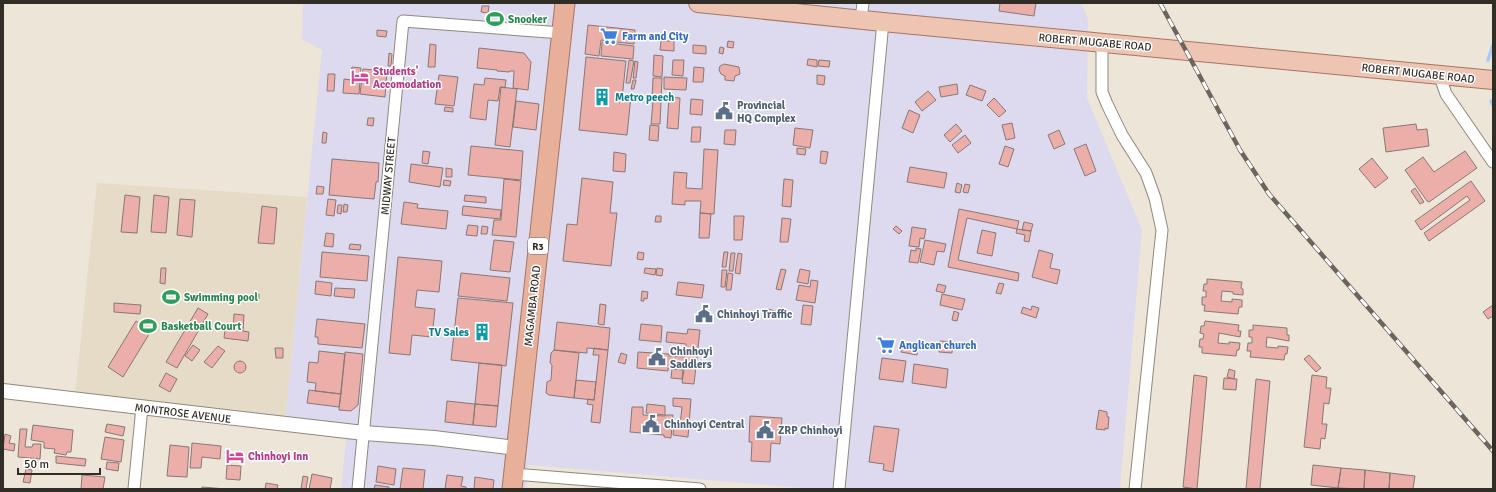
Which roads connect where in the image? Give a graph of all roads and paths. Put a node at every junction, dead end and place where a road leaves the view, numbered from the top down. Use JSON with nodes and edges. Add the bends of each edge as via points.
{"nodes":[{"id":1,"x":565,"y":3,"type":"edge"},
{"id":2,"x":698,"y":3,"type":"edge"},
{"id":3,"x":862,"y":11,"type":"edge"},
{"id":4,"x":883,"y":22,"type":"junction"},
{"id":5,"x":562,"y":33,"type":"junction"},
{"id":6,"x":1102,"y":43,"type":"junction"},
{"id":7,"x":1439,"y":74,"type":"junction"},
{"id":8,"x":1493,"y":80,"type":"edge"},
{"id":9,"x":1493,"y":162,"type":"edge"},
{"id":10,"x":3,"y":391,"type":"edge"},
{"id":11,"x":142,"y":408,"type":"junction"},
{"id":12,"x":364,"y":433,"type":"junction"},
{"id":13,"x":516,"y":448,"type":"junction"},
{"id":14,"x":513,"y":481,"type":"edge"},
{"id":15,"x":134,"y":489,"type":"edge"},
{"id":16,"x":358,"y":489,"type":"edge"},
{"id":17,"x":700,"y":489,"type":"edge"},
{"id":18,"x":839,"y":489,"type":"edge"},
{"id":19,"x":1136,"y":489,"type":"edge"}],
"edges":[{"from":1,"to":5,"type":"highway","name":"MAGAMBA ROAD","number":"R3"},
{"from":2,"to":3,"type":"main road","name":"ROBERT MUGABE ROAD"},
{"from":3,"to":4,"type":"main road","name":"ROBERT MUGABE ROAD"},
{"from":4,"to":6,"type":"main road","name":"ROBERT MUGABE ROAD"},
{"from":4,"to":18,"type":"street"},
{"from":5,"to":12,"type":"street","name":"MIDWAY STREET","via":[[403,21]]},
{"from":5,"to":13,"type":"highway","name":"MAGAMBA ROAD","number":"R3"},
{"from":6,"to":7,"type":"main road","name":"ROBERT MUGABE ROAD"},
{"from":6,"to":19,"type":"street","via":[[1102,92],[1122,135],[1146,173],[1162,230]]},
{"from":7,"to":8,"type":"main road","name":"ROBERT MUGABE ROAD"},
{"from":7,"to":9,"type":"street","via":[[1446,94]]},
{"from":10,"to":11,"type":"street","name":"MONTROSE AVENUE"},
{"from":11,"to":12,"type":"street","name":"MONTROSE AVENUE"},
{"from":11,"to":15,"type":"street"},
{"from":12,"to":13,"type":"street","name":"MONTROSE AVENUE"},
{"from":12,"to":16,"type":"street","name":"MIDWAY STREET"},
{"from":13,"to":14,"type":"highway","name":"MAGAMBA ROAD","number":"R3"},
{"from":14,"to":17,"type":"street"}]}
